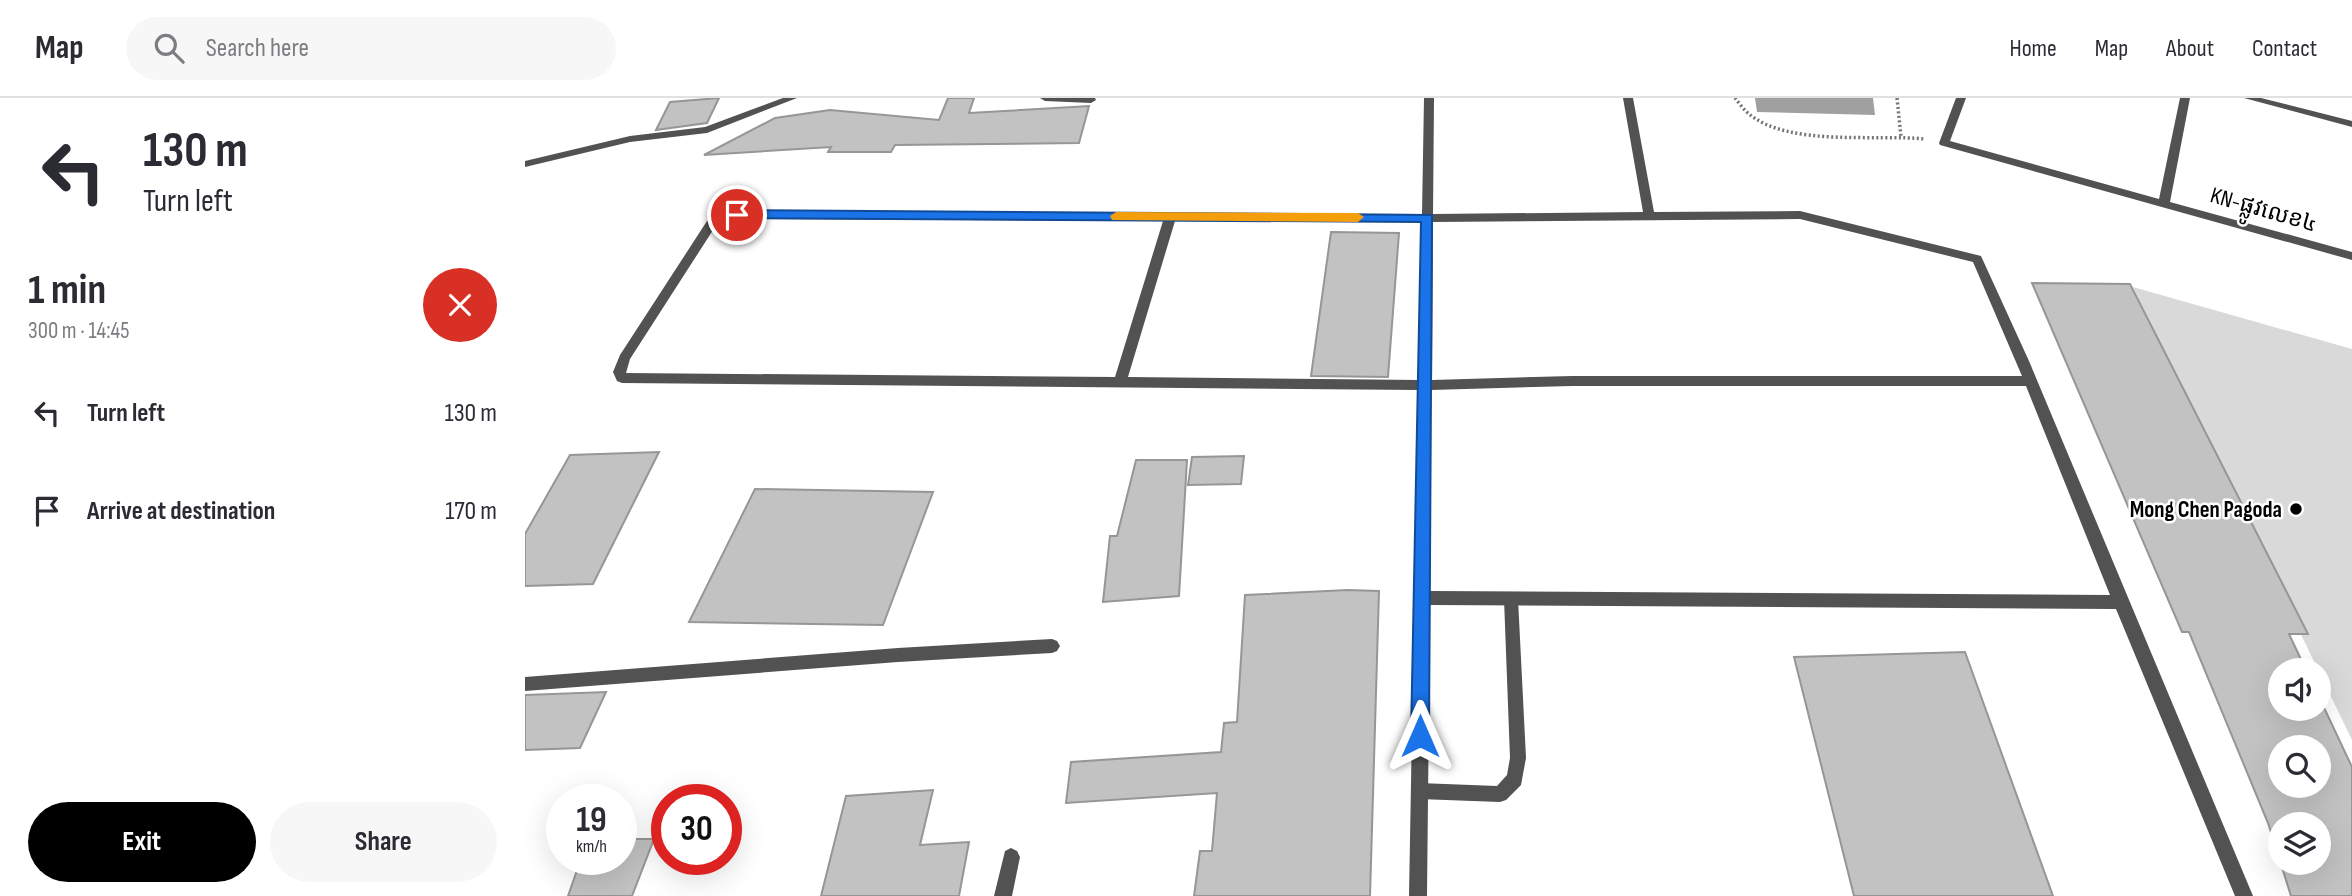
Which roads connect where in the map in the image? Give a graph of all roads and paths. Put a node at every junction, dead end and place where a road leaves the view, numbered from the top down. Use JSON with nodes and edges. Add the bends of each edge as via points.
{"nodes":[{"id":1,"x":792,"y":98,"type":"edge"},
{"id":2,"x":1045,"y":98,"type":"edge"},
{"id":3,"x":1429,"y":98,"type":"edge"},
{"id":4,"x":1628,"y":98,"type":"edge"},
{"id":5,"x":1735,"y":98,"type":"edge"},
{"id":6,"x":1897,"y":98,"type":"edge"},
{"id":7,"x":1961,"y":98,"type":"edge"},
{"id":8,"x":2185,"y":98,"type":"edge"},
{"id":9,"x":2249,"y":98,"type":"edge"},
{"id":10,"x":1091,"y":100,"type":"dead end"},
{"id":11,"x":2352,"y":124,"type":"edge"},
{"id":12,"x":1901,"y":137,"type":"junction"},
{"id":13,"x":1944,"y":143,"type":"junction"},
{"id":14,"x":525,"y":164,"type":"edge"},
{"id":15,"x":2164,"y":203,"type":"junction"},
{"id":16,"x":1649,"y":216,"type":"junction"},
{"id":17,"x":1170,"y":217,"type":"junction"},
{"id":18,"x":1427,"y":218,"type":"junction"},
{"id":19,"x":2352,"y":256,"type":"edge"},
{"id":20,"x":2030,"y":381,"type":"junction"},
{"id":21,"x":1121,"y":382,"type":"junction"},
{"id":22,"x":1425,"y":384,"type":"junction"},
{"id":23,"x":1421,"y":598,"type":"junction"},
{"id":24,"x":1511,"y":599,"type":"junction"},
{"id":25,"x":2120,"y":602,"type":"junction"},
{"id":26,"x":1052,"y":646,"type":"dead end"},
{"id":27,"x":525,"y":684,"type":"edge"},
{"id":28,"x":1419,"y":790,"type":"junction"},
{"id":29,"x":1011,"y":857,"type":"dead end"},
{"id":30,"x":1003,"y":896,"type":"edge"},
{"id":31,"x":1418,"y":896,"type":"edge"},
{"id":32,"x":2244,"y":896,"type":"edge"}],
"edges":[{"from":1,"to":14,"type":"street","via":[[706,130],[630,139]]},
{"from":2,"to":10,"type":"street"},
{"from":3,"to":18,"type":"street"},
{"from":4,"to":16,"type":"street"},
{"from":5,"to":12,"type":"path","via":[[1747,115],[1772,128]]},
{"from":6,"to":12,"type":"path"},
{"from":7,"to":13,"type":"street"},
{"from":8,"to":15,"type":"street"},
{"from":9,"to":11,"type":"street"},
{"from":12,"to":13,"type":"path"},
{"from":13,"to":15,"type":"street","name":"KN-ផ្លូវលេខ៤"},
{"from":15,"to":19,"type":"street","name":"KN-ផ្លូវលេខ៤"},
{"from":16,"to":18,"type":"street"},
{"from":16,"to":20,"type":"street","via":[[1800,215],[1977,259]]},
{"from":17,"to":18,"type":"street"},
{"from":17,"to":21,"type":"street"},
{"from":17,"to":21,"type":"street","via":[[726,217],[711,224],[619,372],[622,378]]},
{"from":18,"to":22,"type":"street"},
{"from":20,"to":22,"type":"street"},
{"from":20,"to":25,"type":"street"},
{"from":21,"to":22,"type":"street"},
{"from":22,"to":23,"type":"street"},
{"from":23,"to":24,"type":"street"},
{"from":23,"to":28,"type":"street"},
{"from":24,"to":25,"type":"street"},
{"from":24,"to":28,"type":"street","via":[[1515,779],[1500,794]]},
{"from":25,"to":32,"type":"street"},
{"from":26,"to":27,"type":"street"},
{"from":28,"to":31,"type":"street"},
{"from":29,"to":30,"type":"street"}]}
